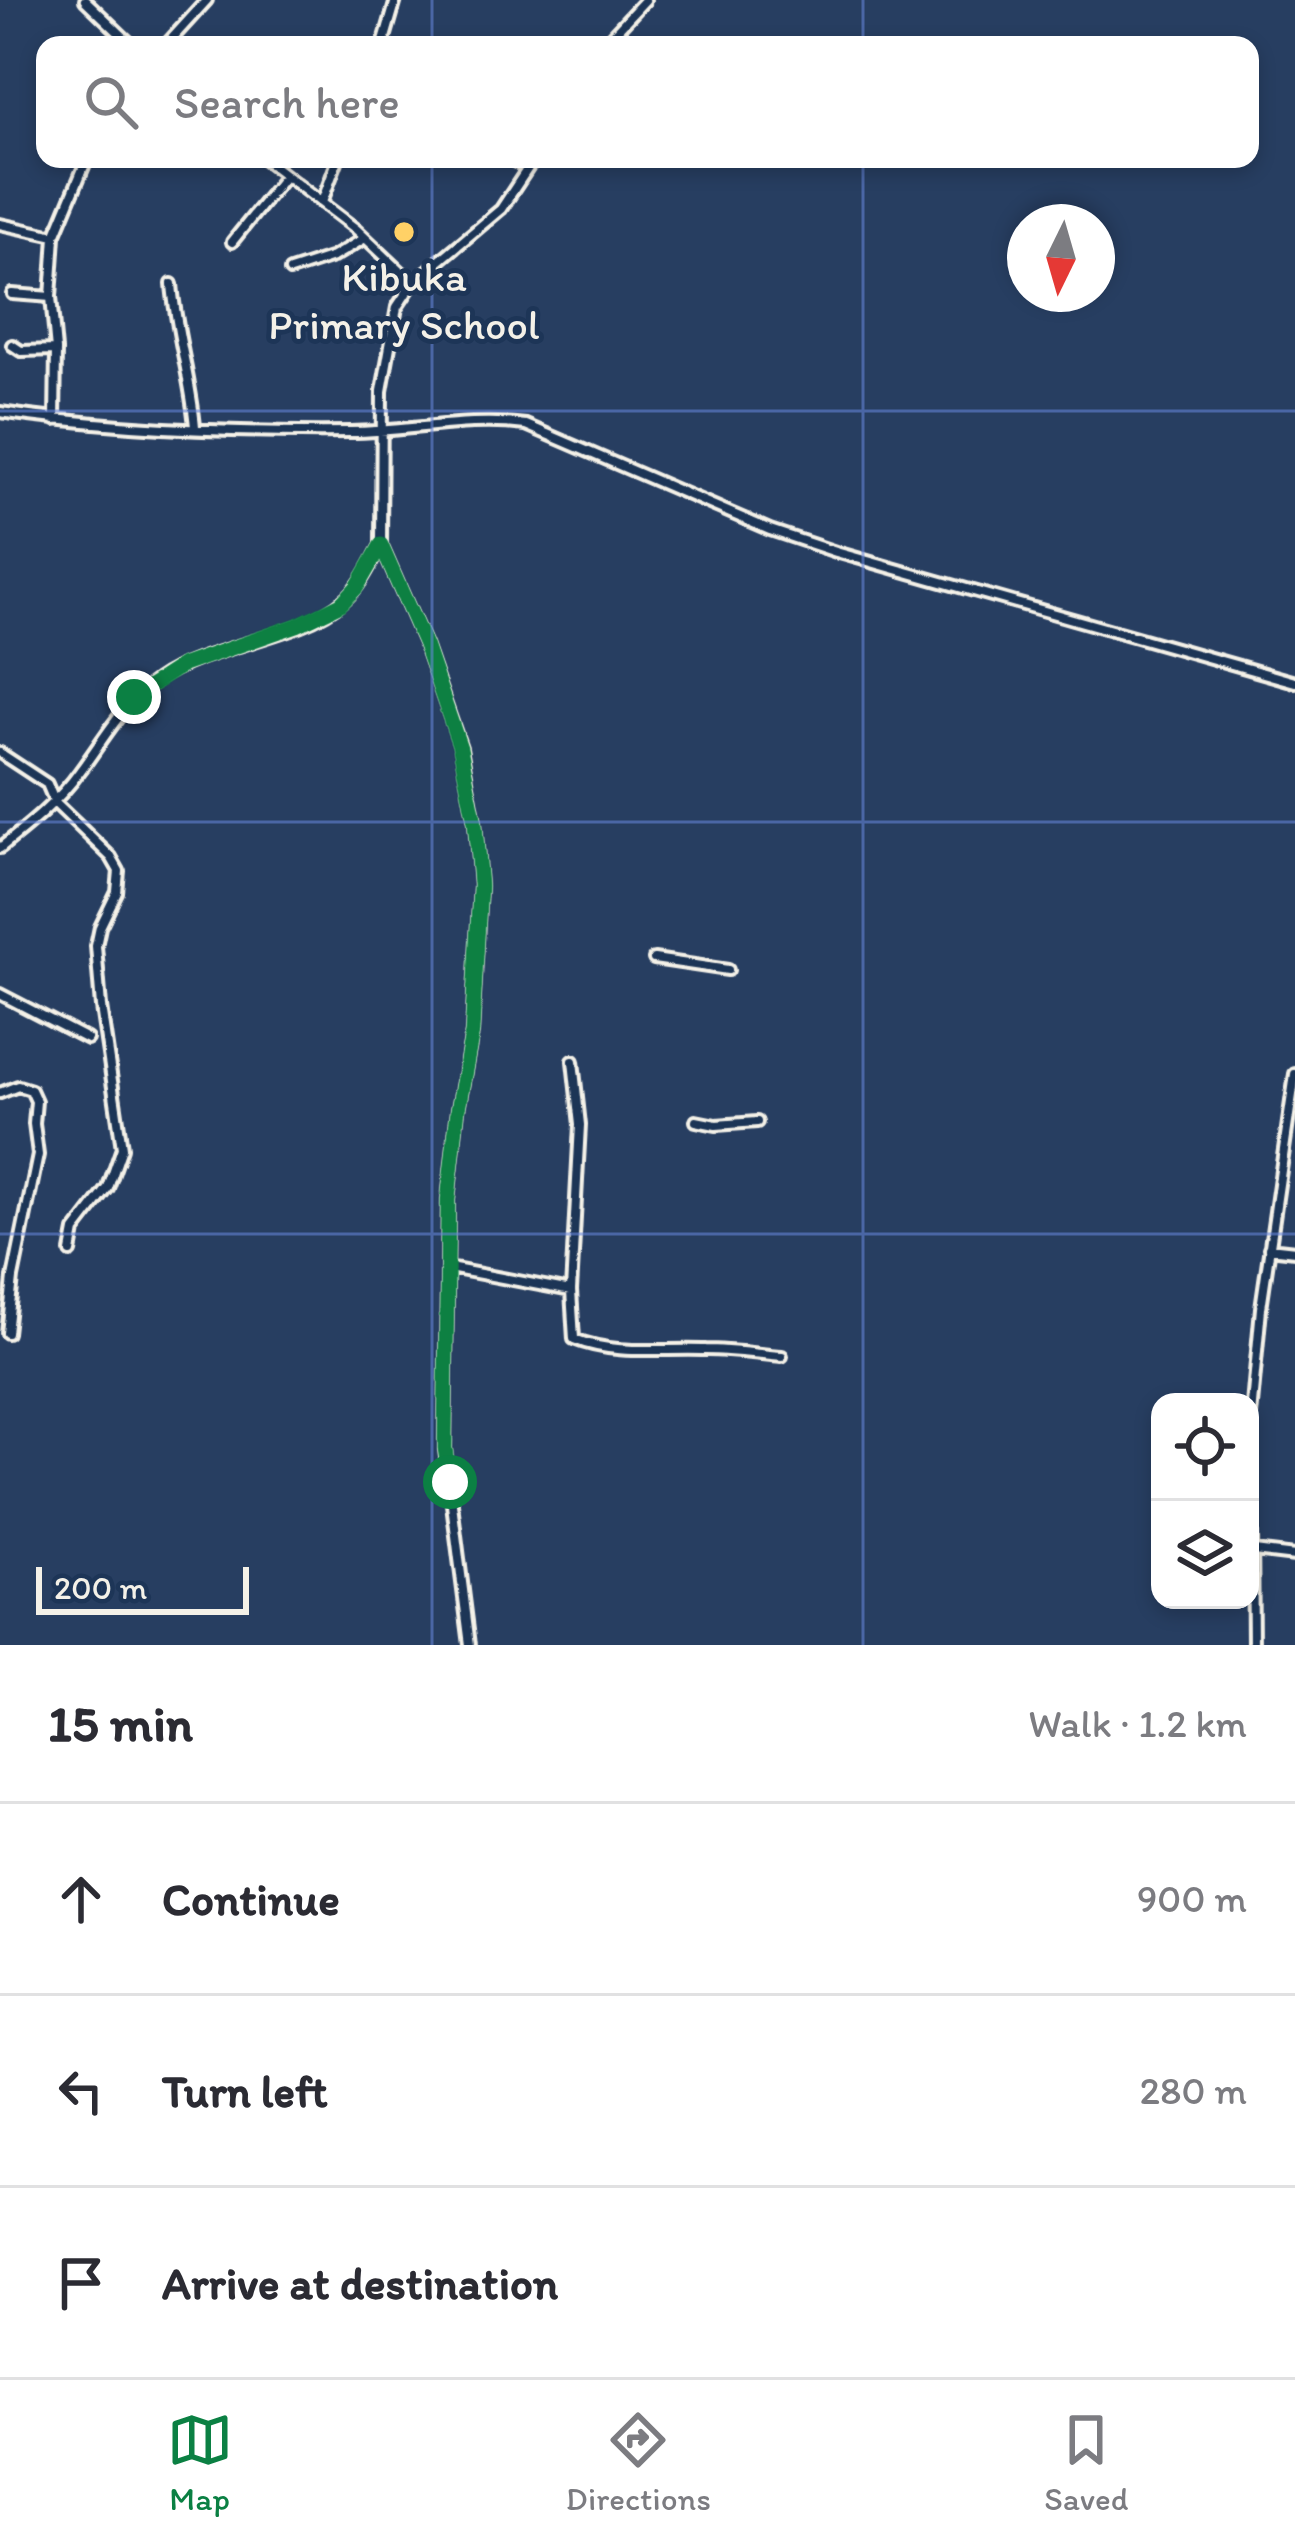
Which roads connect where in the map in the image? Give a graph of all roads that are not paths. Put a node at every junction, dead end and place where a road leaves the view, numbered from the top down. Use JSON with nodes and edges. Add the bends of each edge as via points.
{"nodes":[{"id":1,"x":85,"y":0,"type":"edge"},
{"id":2,"x":208,"y":0,"type":"edge"},
{"id":3,"x":396,"y":0,"type":"edge"},
{"id":4,"x":645,"y":0,"type":"edge"},
{"id":5,"x":123,"y":36,"type":"edge"},
{"id":6,"x":174,"y":36,"type":"edge"},
{"id":7,"x":386,"y":36,"type":"edge"},
{"id":8,"x":611,"y":36,"type":"edge"},
{"id":9,"x":83,"y":168,"type":"edge"},
{"id":10,"x":275,"y":168,"type":"edge"},
{"id":11,"x":335,"y":168,"type":"edge"},
{"id":12,"x":528,"y":168,"type":"edge"},
{"id":13,"x":285,"y":176,"type":"junction"},
{"id":14,"x":322,"y":202,"type":"junction"},
{"id":15,"x":0,"y":224,"type":"edge"},
{"id":16,"x":55,"y":236,"type":"junction"},
{"id":17,"x":365,"y":238,"type":"junction"},
{"id":18,"x":232,"y":242,"type":"dead end"},
{"id":19,"x":290,"y":271,"type":"dead end"},
{"id":20,"x":413,"y":283,"type":"junction"},
{"id":21,"x":172,"y":284,"type":"dead end"},
{"id":22,"x":12,"y":294,"type":"dead end"},
{"id":23,"x":51,"y":297,"type":"junction"},
{"id":24,"x":12,"y":345,"type":"dead end"},
{"id":25,"x":56,"y":350,"type":"junction"},
{"id":26,"x":0,"y":412,"type":"edge"},
{"id":27,"x":55,"y":420,"type":"junction"},
{"id":28,"x":195,"y":427,"type":"junction"},
{"id":29,"x":381,"y":429,"type":"junction"},
{"id":30,"x":381,"y":545,"type":"junction"},
{"id":31,"x":1295,"y":682,"type":"edge"},
{"id":32,"x":0,"y":753,"type":"edge"},
{"id":33,"x":54,"y":800,"type":"junction"},
{"id":34,"x":0,"y":848,"type":"edge"},
{"id":35,"x":654,"y":959,"type":"dead end"},
{"id":36,"x":728,"y":970,"type":"dead end"},
{"id":37,"x":0,"y":994,"type":"edge"},
{"id":38,"x":87,"y":1039,"type":"dead end"},
{"id":39,"x":573,"y":1061,"type":"dead end"},
{"id":40,"x":1295,"y":1074,"type":"edge"},
{"id":41,"x":0,"y":1094,"type":"edge"},
{"id":42,"x":696,"y":1121,"type":"dead end"},
{"id":43,"x":758,"y":1123,"type":"dead end"},
{"id":44,"x":1269,"y":1248,"type":"junction"},
{"id":45,"x":1295,"y":1251,"type":"edge"},
{"id":46,"x":70,"y":1252,"type":"dead end"},
{"id":47,"x":449,"y":1268,"type":"junction"},
{"id":48,"x":571,"y":1291,"type":"junction"},
{"id":49,"x":7,"y":1333,"type":"dead end"},
{"id":50,"x":782,"y":1356,"type":"dead end"},
{"id":51,"x":1253,"y":1501,"type":"edge"},
{"id":52,"x":1259,"y":1552,"type":"edge"},
{"id":53,"x":1295,"y":1556,"type":"edge"},
{"id":54,"x":1253,"y":1609,"type":"edge"},
{"id":55,"x":470,"y":1645,"type":"edge"},
{"id":56,"x":1253,"y":1645,"type":"edge"}],
"edges":[{"from":1,"to":5,"type":"street"},
{"from":2,"to":6,"type":"street"},
{"from":3,"to":7,"type":"street"},
{"from":4,"to":8,"type":"street"},
{"from":9,"to":16,"type":"street"},
{"from":10,"to":13,"type":"street"},
{"from":11,"to":14,"type":"street"},
{"from":12,"to":20,"type":"street","via":[[501,209]]},
{"from":13,"to":14,"type":"street"},
{"from":13,"to":18,"type":"street"},
{"from":14,"to":17,"type":"street"},
{"from":15,"to":16,"type":"street"},
{"from":16,"to":23,"type":"street"},
{"from":17,"to":19,"type":"street"},
{"from":17,"to":20,"type":"street"},
{"from":20,"to":29,"type":"street","via":[[392,322]]},
{"from":21,"to":28,"type":"street"},
{"from":22,"to":23,"type":"street"},
{"from":23,"to":25,"type":"street"},
{"from":24,"to":25,"type":"street"},
{"from":25,"to":27,"type":"street"},
{"from":26,"to":27,"type":"street"},
{"from":27,"to":28,"type":"street"},
{"from":28,"to":29,"type":"street"},
{"from":29,"to":30,"type":"street"},
{"from":29,"to":31,"type":"street","via":[[526,425],[770,530]]},
{"from":30,"to":33,"type":"street","via":[[341,604],[183,665],[134,697]]},
{"from":30,"to":47,"type":"street","via":[[448,706],[475,822],[478,941],[448,1200]]},
{"from":32,"to":33,"type":"street","via":[[47,784]]},
{"from":33,"to":34,"type":"street"},
{"from":33,"to":46,"type":"street","via":[[111,856],[119,878],[96,946],[122,1148]]},
{"from":35,"to":36,"type":"street"},
{"from":37,"to":38,"type":"street"},
{"from":39,"to":48,"type":"street","via":[[580,1125]]},
{"from":40,"to":44,"type":"street"},
{"from":41,"to":49,"type":"street","via":[[31,1090],[38,1155]]},
{"from":42,"to":43,"type":"street"},
{"from":44,"to":45,"type":"street"},
{"from":44,"to":51,"type":"street","via":[[1251,1416]]},
{"from":47,"to":48,"type":"street"},
{"from":47,"to":55,"type":"street","via":[[445,1448]]},
{"from":48,"to":50,"type":"street","via":[[574,1339],[587,1345]]},
{"from":52,"to":53,"type":"street"},
{"from":54,"to":56,"type":"street"}]}
